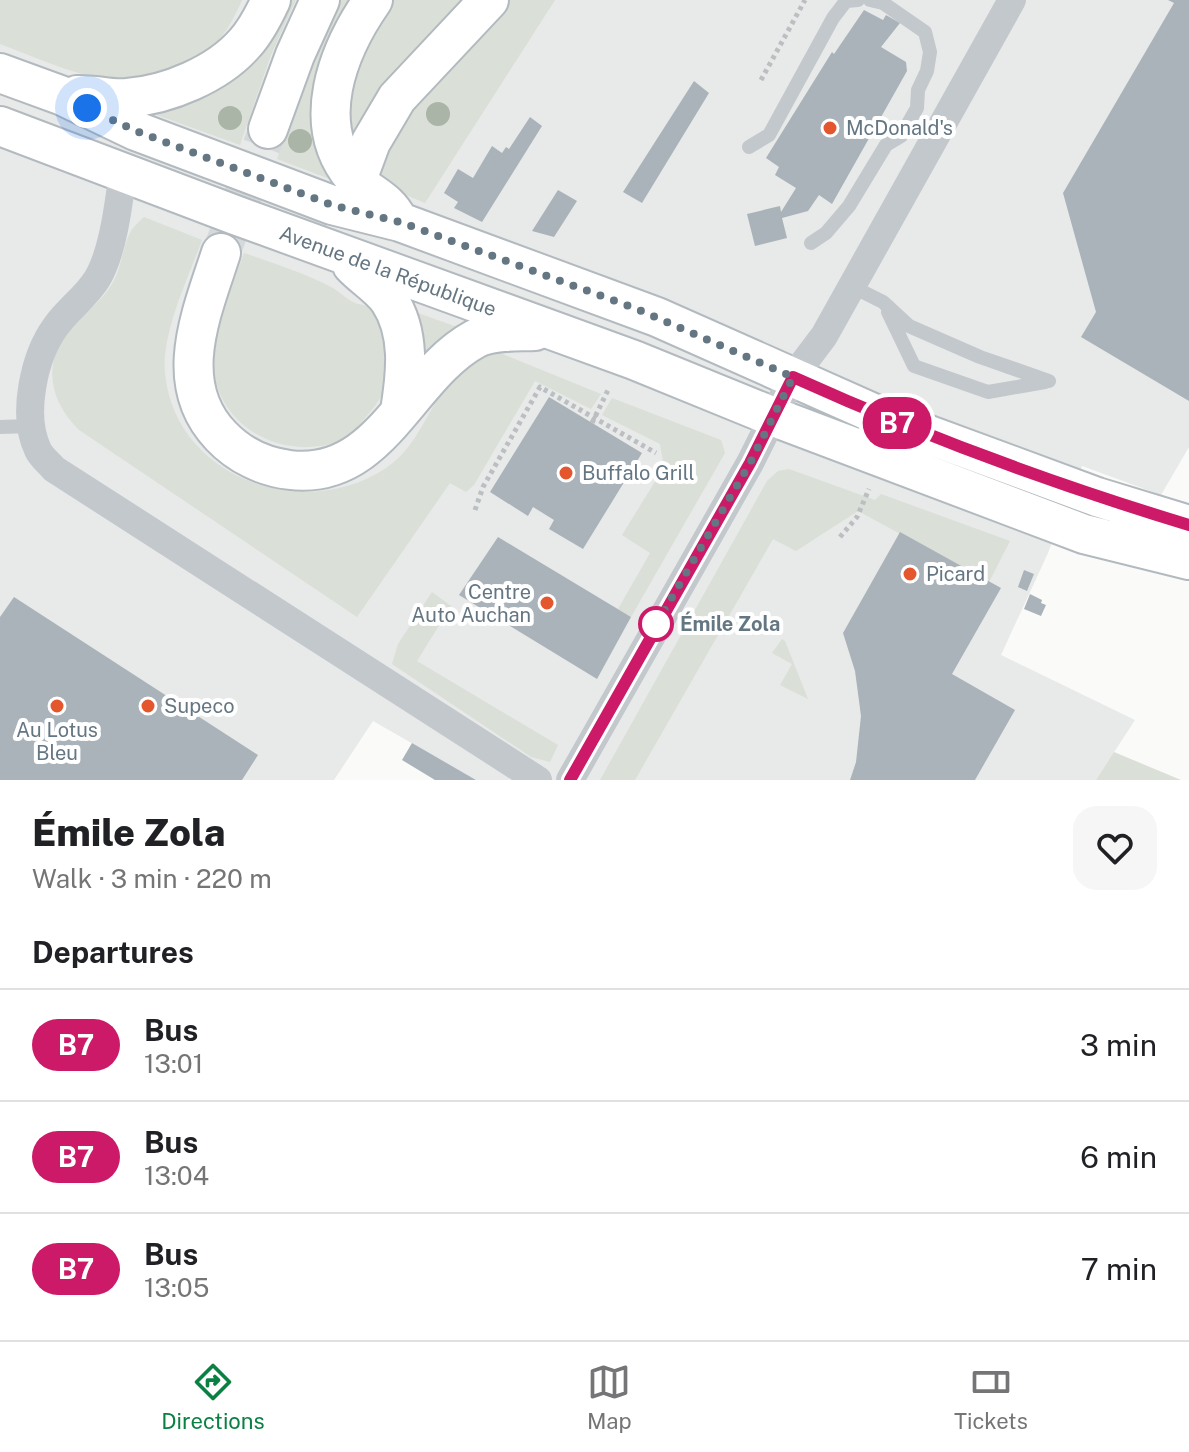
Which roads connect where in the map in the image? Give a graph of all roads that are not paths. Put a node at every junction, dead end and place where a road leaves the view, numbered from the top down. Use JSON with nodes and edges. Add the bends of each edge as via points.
{"nodes":[{"id":1,"x":271,"y":0,"type":"edge"},
{"id":2,"x":320,"y":0,"type":"edge"},
{"id":3,"x":373,"y":0,"type":"edge"},
{"id":4,"x":489,"y":0,"type":"edge"},
{"id":5,"x":858,"y":0,"type":"edge"},
{"id":6,"x":870,"y":0,"type":"edge"},
{"id":7,"x":1012,"y":0,"type":"edge"},
{"id":8,"x":0,"y":73,"type":"edge"},
{"id":9,"x":63,"y":96,"type":"junction"},
{"id":10,"x":0,"y":126,"type":"edge"},
{"id":11,"x":268,"y":129,"type":"tunnel mouth"},
{"id":12,"x":749,"y":147,"type":"dead end"},
{"id":13,"x":123,"y":171,"type":"junction"},
{"id":14,"x":357,"y":180,"type":"junction"},
{"id":15,"x":400,"y":222,"type":"junction"},
{"id":16,"x":811,"y":243,"type":"dead end"},
{"id":17,"x":221,"y":253,"type":"tunnel mouth"},
{"id":18,"x":340,"y":253,"type":"junction"},
{"id":19,"x":851,"y":286,"type":"junction"},
{"id":20,"x":883,"y":302,"type":"junction"},
{"id":21,"x":550,"y":330,"type":"junction"},
{"id":22,"x":793,"y":377,"type":"junction"},
{"id":23,"x":400,"y":411,"type":"junction"},
{"id":24,"x":774,"y":417,"type":"junction"},
{"id":25,"x":31,"y":426,"type":"junction"},
{"id":26,"x":0,"y":427,"type":"edge"},
{"id":27,"x":1189,"y":525,"type":"edge"},
{"id":28,"x":1189,"y":560,"type":"edge"},
{"id":29,"x":538,"y":780,"type":"edge"},
{"id":30,"x":570,"y":780,"type":"edge"}],
"edges":[{"from":1,"to":9,"type":"main road","via":[[245,44],[183,83],[124,99]]},
{"from":2,"to":11,"type":"main road"},
{"from":3,"to":14,"type":"main road","via":[[344,48],[332,100],[335,144]]},
{"from":4,"to":14,"type":"main road","via":[[397,98],[371,142]]},
{"from":5,"to":12,"type":"lane","via":[[846,1],[833,18],[769,135]]},
{"from":6,"to":16,"type":"lane","via":[[925,32],[927,71],[917,108],[901,136],[886,145],[849,206]]},
{"from":7,"to":19,"type":"street"},
{"from":8,"to":9,"type":"main road"},
{"from":9,"to":15,"type":"main road","via":[[136,131],[332,205]]},
{"from":10,"to":13,"type":"main road","name":"Avenue de la République"},
{"from":13,"to":18,"type":"main road","name":"Avenue de la République"},
{"from":13,"to":25,"type":"street","via":[[98,278],[42,347]]},
{"from":14,"to":15,"type":"main road","via":[[391,206]]},
{"from":15,"to":22,"type":"main road","via":[[647,313]]},
{"from":17,"to":23,"type":"main road","via":[[192,352],[200,404],[230,445],[279,469],[320,470],[364,449]]},
{"from":18,"to":21,"type":"main road","name":"Avenue de la République"},
{"from":18,"to":23,"type":"main road","via":[[389,300],[401,327],[406,379]]},
{"from":19,"to":20,"type":"lane"},
{"from":19,"to":22,"type":"street","via":[[824,336]]},
{"from":20,"to":20,"type":"lane","via":[[914,366],[988,392],[1049,381],[909,326]]},
{"from":21,"to":23,"type":"main road","via":[[476,338],[442,362]]},
{"from":21,"to":24,"type":"main road","name":"Avenue de la République"},
{"from":22,"to":24,"type":"street"},
{"from":22,"to":27,"type":"main road","via":[[899,424]]},
{"from":24,"to":28,"type":"main road","name":"Avenue de la République","via":[[1084,534]]},
{"from":24,"to":30,"type":"street"},
{"from":25,"to":26,"type":"lane"},
{"from":25,"to":29,"type":"street","via":[[38,451],[54,469]]}]}
